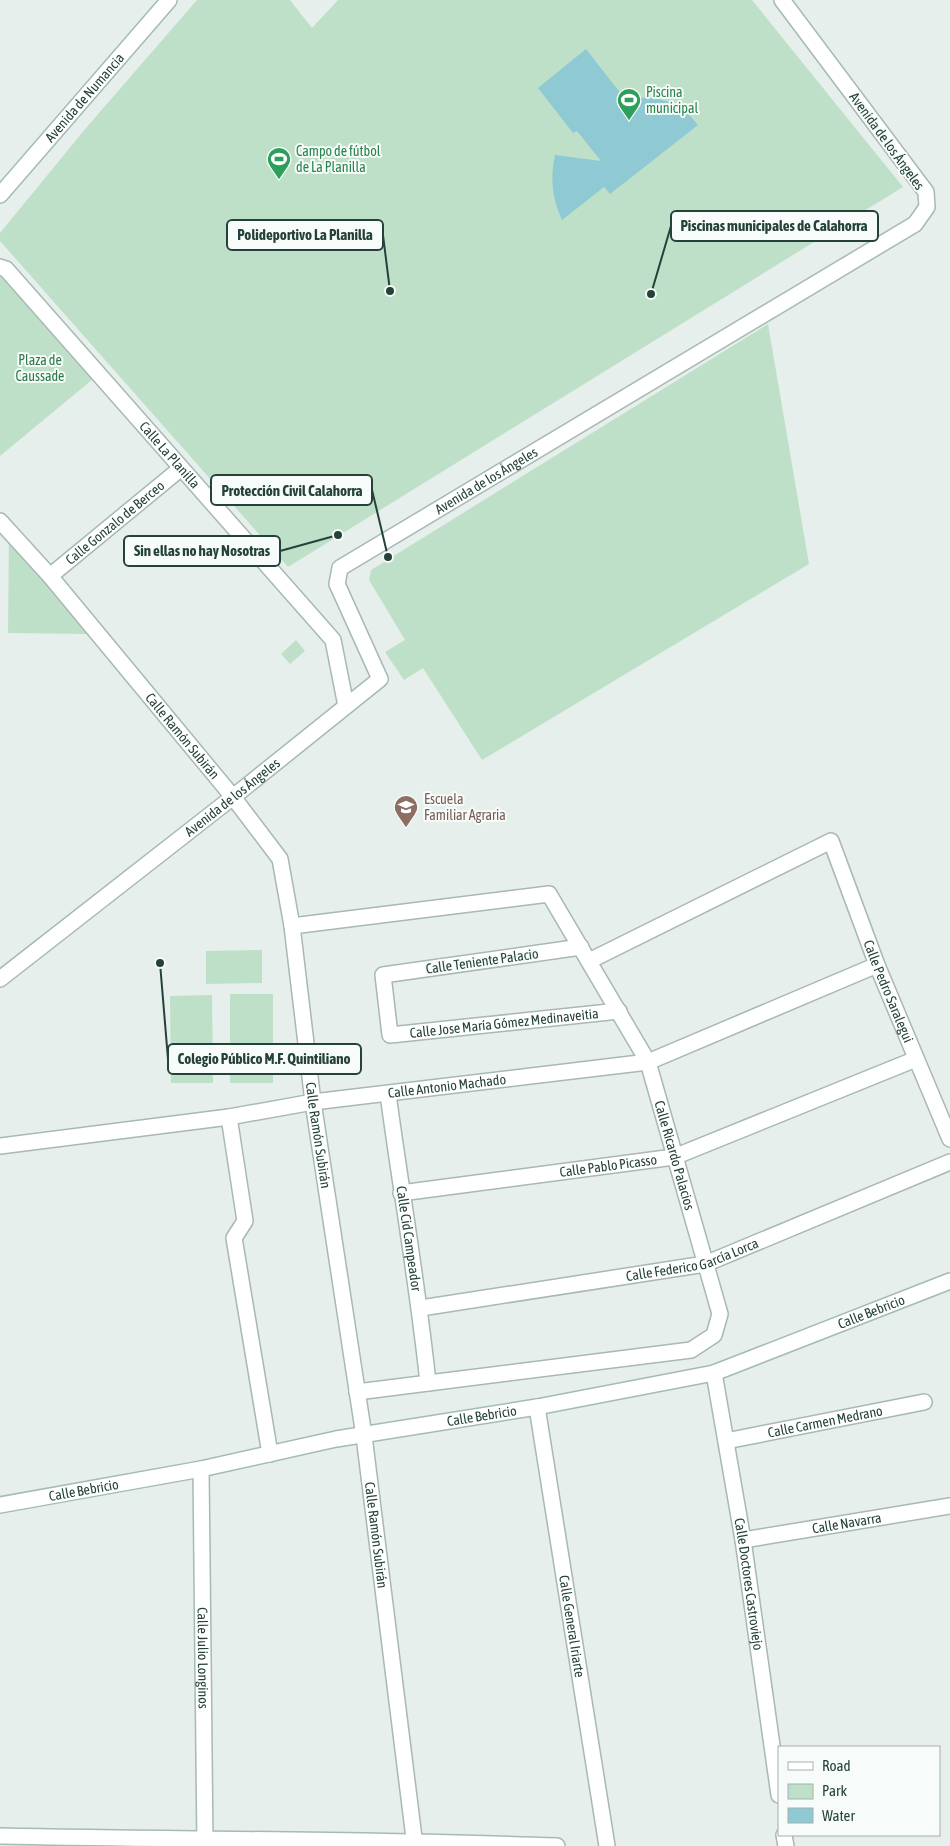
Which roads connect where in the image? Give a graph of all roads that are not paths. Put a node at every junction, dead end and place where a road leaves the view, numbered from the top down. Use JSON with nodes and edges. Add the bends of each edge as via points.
{"nodes":[{"id":1,"x":169,"y":0,"type":"edge"},
{"id":2,"x":782,"y":0,"type":"edge"},
{"id":3,"x":0,"y":194,"type":"edge"},
{"id":4,"x":0,"y":267,"type":"edge"},
{"id":5,"x":180,"y":469,"type":"junction"},
{"id":6,"x":0,"y":521,"type":"edge"},
{"id":7,"x":50,"y":576,"type":"junction"},
{"id":8,"x":346,"y":706,"type":"junction"},
{"id":9,"x":233,"y":797,"type":"junction"},
{"id":10,"x":292,"y":926,"type":"junction"},
{"id":11,"x":581,"y":947,"type":"junction"},
{"id":12,"x":589,"y":961,"type":"junction"},
{"id":13,"x":877,"y":966,"type":"junction"},
{"id":14,"x":0,"y":979,"type":"edge"},
{"id":15,"x":618,"y":1011,"type":"junction"},
{"id":16,"x":390,"y":1035,"type":"joint"},
{"id":17,"x":916,"y":1059,"type":"junction"},
{"id":18,"x":648,"y":1062,"type":"junction"},
{"id":19,"x":388,"y":1094,"type":"junction"},
{"id":20,"x":313,"y":1102,"type":"junction"},
{"id":21,"x":229,"y":1117,"type":"junction"},
{"id":22,"x":950,"y":1139,"type":"edge"},
{"id":23,"x":0,"y":1146,"type":"edge"},
{"id":24,"x":674,"y":1157,"type":"junction"},
{"id":25,"x":950,"y":1162,"type":"edge"},
{"id":26,"x":401,"y":1193,"type":"junction"},
{"id":27,"x":705,"y":1264,"type":"junction"},
{"id":28,"x":950,"y":1281,"type":"edge"},
{"id":29,"x":421,"y":1308,"type":"junction"},
{"id":30,"x":714,"y":1373,"type":"junction"},
{"id":31,"x":428,"y":1383,"type":"junction"},
{"id":32,"x":357,"y":1392,"type":"junction"},
{"id":33,"x":924,"y":1402,"type":"dead end"},
{"id":34,"x":537,"y":1407,"type":"junction"},
{"id":35,"x":364,"y":1436,"type":"junction"},
{"id":36,"x":726,"y":1442,"type":"junction"},
{"id":37,"x":270,"y":1454,"type":"junction"},
{"id":38,"x":201,"y":1468,"type":"junction"},
{"id":39,"x":0,"y":1505,"type":"edge"},
{"id":40,"x":950,"y":1506,"type":"edge"},
{"id":41,"x":743,"y":1540,"type":"junction"},
{"id":42,"x":778,"y":1788,"type":"edge"},
{"id":43,"x":0,"y":1836,"type":"edge"},
{"id":44,"x":205,"y":1843,"type":"edge"},
{"id":45,"x":415,"y":1843,"type":"edge"},
{"id":46,"x":556,"y":1846,"type":"edge"},
{"id":47,"x":607,"y":1846,"type":"edge"}],
"edges":[{"from":1,"to":3,"type":"street","name":"Avenida de Numancia"},
{"from":2,"to":8,"type":"street","name":"Avenida de los Ángeles","via":[[926,192],[923,213],[915,224],[340,568],[337,584],[380,678]]},
{"from":4,"to":5,"type":"street","name":"Calle La Planilla","via":[[6,269]]},
{"from":5,"to":7,"type":"street","name":"Calle Gonzalo de Berceo"},
{"from":5,"to":8,"type":"street","name":"Calle La Planilla","via":[[333,640]]},
{"from":6,"to":7,"type":"street","name":"Calle Ramón Subirán"},
{"from":7,"to":9,"type":"street","name":"Calle Ramón Subirán"},
{"from":8,"to":9,"type":"street","name":"Avenida de los Ángeles"},
{"from":9,"to":10,"type":"street","name":"Calle Ramón Subirán","via":[[280,859]]},
{"from":9,"to":14,"type":"street","name":"Avenida de los Ángeles"},
{"from":10,"to":11,"type":"street","name":"Calle Ricardo Palacios","via":[[548,894]]},
{"from":10,"to":20,"type":"street","name":"Calle Ramón Subirán"},
{"from":11,"to":12,"type":"street","name":"Calle Ricardo Palacios"},
{"from":11,"to":16,"type":"street","name":"Calle Teniente Palacio","via":[[383,975]]},
{"from":12,"to":13,"type":"street","name":"Calle Pedro Saralegui","via":[[831,842]]},
{"from":12,"to":15,"type":"street","name":"Calle Ricardo Palacios"},
{"from":13,"to":17,"type":"street","name":"Calle Pedro Saralegui"},
{"from":13,"to":18,"type":"street","name":"Calle Antonio Machado"},
{"from":15,"to":16,"type":"street","name":"Calle Jose María Gómez Medinaveitia"},
{"from":15,"to":18,"type":"street","name":"Calle Ricardo Palacios"},
{"from":17,"to":22,"type":"street","name":"Calle Pedro Saralegui"},
{"from":17,"to":24,"type":"street","name":"Calle Pablo Picasso"},
{"from":18,"to":19,"type":"street","name":"Calle Antonio Machado"},
{"from":18,"to":24,"type":"street","name":"Calle Ricardo Palacios"},
{"from":19,"to":20,"type":"street","name":"Calle Antonio Machado"},
{"from":19,"to":26,"type":"street","name":"Calle Cid Campeador"},
{"from":20,"to":21,"type":"street","name":"Calle Antonio Machado"},
{"from":20,"to":32,"type":"street","name":"Calle Ramón Subirán"},
{"from":21,"to":23,"type":"street","name":"Calle Antonio Machado"},
{"from":21,"to":37,"type":"street","via":[[245,1221],[234,1238]]},
{"from":24,"to":26,"type":"street","name":"Calle Pablo Picasso"},
{"from":24,"to":27,"type":"street","name":"Calle Ricardo Palacios"},
{"from":25,"to":27,"type":"street","name":"Calle Federico García Lorca"},
{"from":26,"to":29,"type":"street","name":"Calle Cid Campeador"},
{"from":27,"to":29,"type":"street","name":"Calle Federico García Lorca"},
{"from":27,"to":31,"type":"street","name":"Calle Ricardo Palacios","via":[[720,1314],[714,1335],[691,1350]]},
{"from":28,"to":30,"type":"street","name":"Calle Bebricio"},
{"from":29,"to":31,"type":"street","name":"Calle Cid Campeador"},
{"from":30,"to":34,"type":"street","name":"Calle Bebricio"},
{"from":30,"to":36,"type":"street","name":"Calle Doctores Castroviejo"},
{"from":31,"to":32,"type":"street","name":"Calle Ricardo Palacios"},
{"from":32,"to":35,"type":"street","name":"Calle Ramón Subirán"},
{"from":33,"to":36,"type":"street","name":"Calle Carmen Medrano"},
{"from":34,"to":35,"type":"street","name":"Calle Bebricio"},
{"from":34,"to":47,"type":"street","name":"Calle General Iriarte"},
{"from":35,"to":37,"type":"street","name":"Calle Bebricio"},
{"from":35,"to":45,"type":"street","name":"Calle Ramón Subirán"},
{"from":36,"to":41,"type":"street","name":"Calle Doctores Castroviejo"},
{"from":37,"to":38,"type":"street","name":"Calle Bebricio"},
{"from":38,"to":39,"type":"street","name":"Calle Bebricio"},
{"from":38,"to":44,"type":"street","name":"Calle Julio Longinos"},
{"from":40,"to":41,"type":"street","name":"Calle Navarra"},
{"from":41,"to":42,"type":"street","name":"Calle Doctores Castroviejo"},
{"from":43,"to":44,"type":"street"},
{"from":44,"to":45,"type":"street"},
{"from":45,"to":46,"type":"street"}]}
